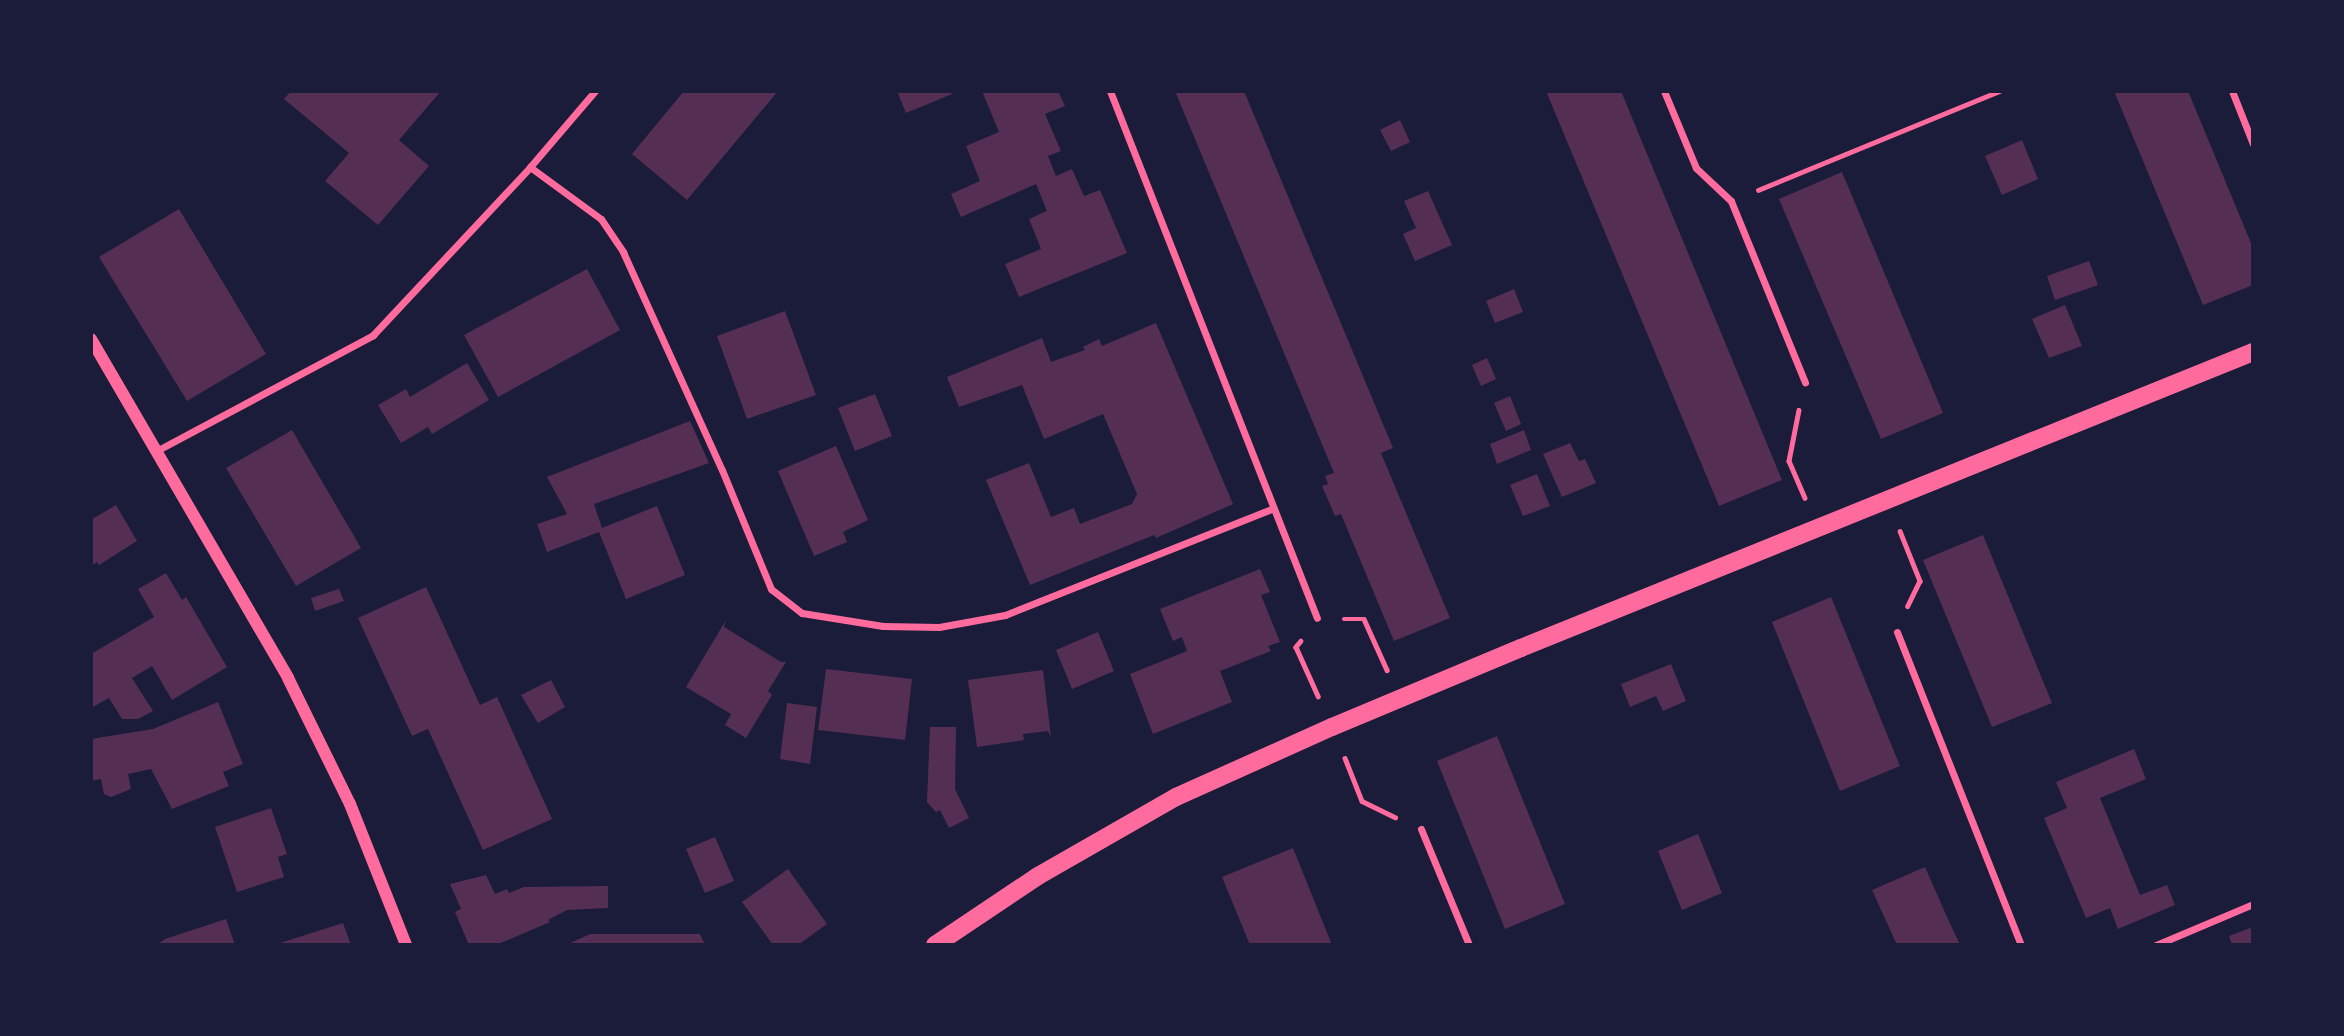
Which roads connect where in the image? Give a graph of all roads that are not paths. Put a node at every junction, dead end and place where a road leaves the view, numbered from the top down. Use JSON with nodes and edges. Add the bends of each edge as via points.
{"nodes":[{"id":1,"x":595,"y":91,"type":"edge"},
{"id":2,"x":1110,"y":91,"type":"edge"},
{"id":3,"x":1664,"y":91,"type":"edge"},
{"id":4,"x":2232,"y":91,"type":"edge"},
{"id":5,"x":2253,"y":144,"type":"edge"},
{"id":6,"x":530,"y":167,"type":"junction"},
{"id":7,"x":91,"y":339,"type":"edge"},
{"id":8,"x":2253,"y":352,"type":"edge"},
{"id":9,"x":1805,"y":383,"type":"road end"},
{"id":10,"x":158,"y":450,"type":"junction"},
{"id":11,"x":1272,"y":509,"type":"junction"},
{"id":12,"x":1317,"y":618,"type":"road end"},
{"id":13,"x":1897,"y":632,"type":"road end"},
{"id":14,"x":1421,"y":829,"type":"road end"},
{"id":15,"x":2253,"y":904,"type":"edge"},
{"id":16,"x":407,"y":945,"type":"edge"},
{"id":17,"x":936,"y":945,"type":"edge"},
{"id":18,"x":1469,"y":945,"type":"edge"},
{"id":19,"x":2021,"y":945,"type":"edge"},
{"id":20,"x":2155,"y":945,"type":"edge"}],
"edges":[{"from":1,"to":6,"type":"street"},
{"from":2,"to":11,"type":"street"},
{"from":3,"to":9,"type":"street","via":[[1696,167],[1731,201]]},
{"from":4,"to":5,"type":"street"},
{"from":6,"to":10,"type":"street","via":[[373,335]]},
{"from":6,"to":11,"type":"street","via":[[601,219],[623,252],[771,589],[802,613],[883,626],[939,627],[1005,615]]},
{"from":7,"to":10,"type":"street"},
{"from":8,"to":17,"type":"main road","via":[[1332,727],[1175,797],[1038,876]]},
{"from":10,"to":16,"type":"street","via":[[288,678],[350,804]]},
{"from":11,"to":12,"type":"street"},
{"from":13,"to":19,"type":"street"},
{"from":14,"to":18,"type":"street"},
{"from":15,"to":20,"type":"street"}]}
